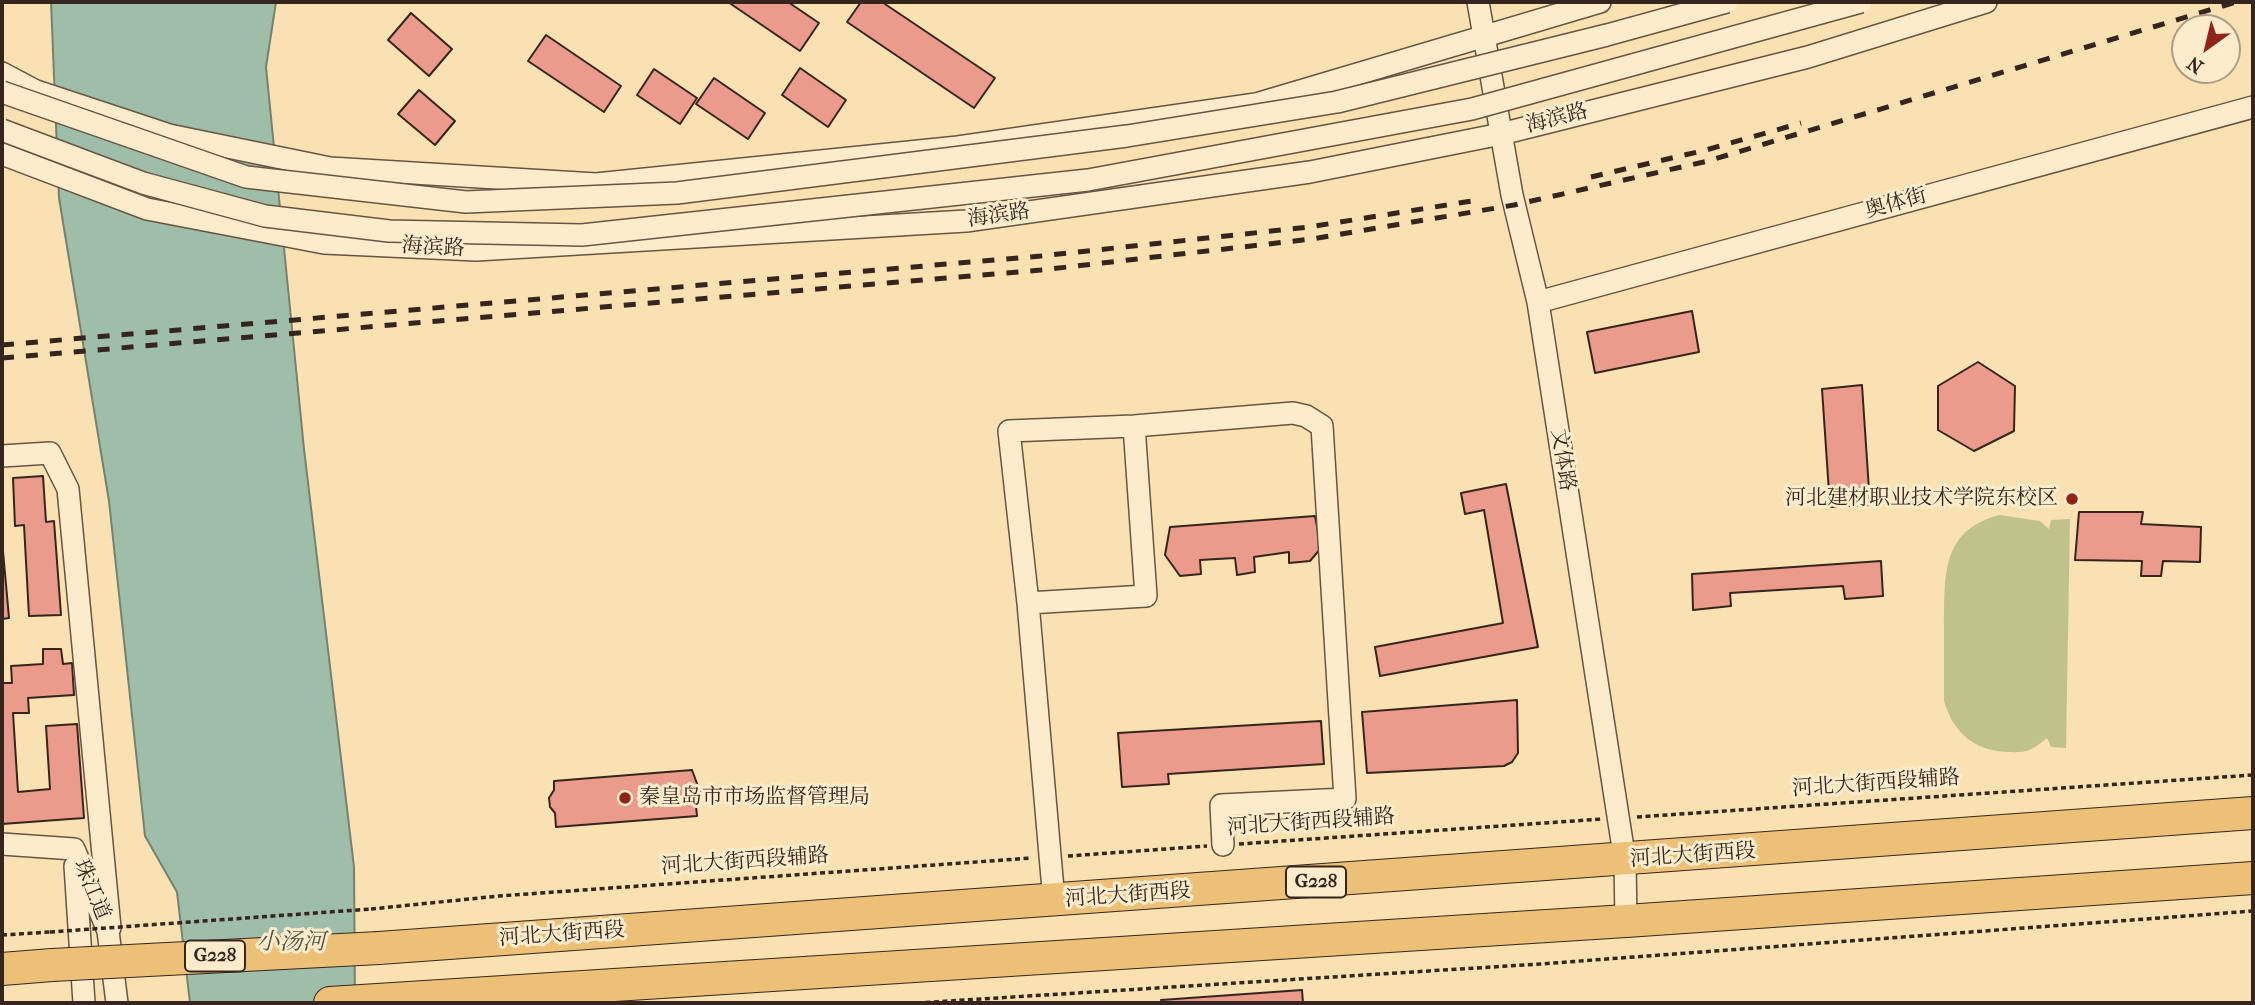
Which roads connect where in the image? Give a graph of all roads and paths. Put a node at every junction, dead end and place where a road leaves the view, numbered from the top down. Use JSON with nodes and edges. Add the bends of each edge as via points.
{"nodes":[{"id":1,"x":1478,"y":2,"type":"edge"},
{"id":2,"x":1600,"y":2,"type":"edge"},
{"id":3,"x":1727,"y":2,"type":"edge"},
{"id":4,"x":1861,"y":2,"type":"edge"},
{"id":5,"x":1986,"y":2,"type":"edge"},
{"id":6,"x":1483,"y":35,"type":"junction"},
{"id":7,"x":2,"y":73,"type":"edge"},
{"id":8,"x":2,"y":92,"type":"edge"},
{"id":9,"x":2253,"y":107,"type":"edge"},
{"id":10,"x":2,"y":130,"type":"edge"},
{"id":11,"x":1501,"y":134,"type":"junction"},
{"id":12,"x":2,"y":155,"type":"edge"},
{"id":13,"x":1538,"y":302,"type":"junction"},
{"id":14,"x":1134,"y":426,"type":"junction"},
{"id":15,"x":2,"y":456,"type":"edge"},
{"id":16,"x":1028,"y":603,"type":"junction"},
{"id":17,"x":2253,"y":775,"type":"edge"},
{"id":18,"x":2253,"y":813,"type":"edge"},
{"id":19,"x":1618,"y":818,"type":"junction"},
{"id":20,"x":2,"y":844,"type":"edge"},
{"id":21,"x":1223,"y":845,"type":"junction"},
{"id":22,"x":74,"y":849,"type":"junction"},
{"id":23,"x":1048,"y":857,"type":"junction"},
{"id":24,"x":1625,"y":861,"type":"junction"},
{"id":25,"x":2253,"y":878,"type":"edge"},
{"id":26,"x":1054,"y":901,"type":"junction"},
{"id":27,"x":2253,"y":911,"type":"edge"},
{"id":28,"x":1626,"y":922,"type":"junction"},
{"id":29,"x":110,"y":928,"type":"junction"},
{"id":30,"x":2,"y":935,"type":"edge"},
{"id":31,"x":2,"y":969,"type":"edge"},
{"id":32,"x":634,"y":994,"type":"edge"},
{"id":33,"x":84,"y":1003,"type":"edge"},
{"id":34,"x":117,"y":1003,"type":"edge"},
{"id":35,"x":330,"y":1003,"type":"edge"},
{"id":36,"x":917,"y":1003,"type":"edge"}],
"edges":[{"from":1,"to":6,"type":"street","name":"文体路"},
{"from":2,"to":6,"type":"street"},
{"from":3,"to":8,"type":"street","bridge":true,"via":[[1337,102],[1127,136],[677,193],[466,202],[246,177]]},
{"from":4,"to":10,"type":"street","name":"海滨路","bridge":true,"via":[[1472,109],[1088,180],[582,234],[388,231],[265,216],[143,183]]},
{"from":5,"to":11,"type":"street","name":"海滨路","via":[[1808,57]]},
{"from":6,"to":7,"type":"street","via":[[1256,104],[958,147],[596,184],[330,167],[169,135],[36,91]]},
{"from":6,"to":11,"type":"street","name":"文体路"},
{"from":9,"to":13,"type":"street","name":"奥体街"},
{"from":11,"to":12,"type":"street","name":"海滨路","via":[[1310,172],[965,221],[476,250],[324,243],[147,209]]},
{"from":11,"to":13,"type":"street","name":"文体路"},
{"from":13,"to":19,"type":"street","name":"文体路"},
{"from":14,"to":16,"type":"street","via":[[1146,596]]},
{"from":14,"to":16,"type":"street","via":[[1009,431]]},
{"from":14,"to":21,"type":"street","via":[[1293,413],[1321,426],[1345,799],[1220,806]]},
{"from":15,"to":29,"type":"street","via":[[50,453],[68,489]]},
{"from":16,"to":23,"type":"street"},
{"from":17,"to":19,"type":"path","name":"河北大街西段辅路"},
{"from":18,"to":24,"type":"highway","name":"河北大街西段","number":"G228"},
{"from":19,"to":21,"type":"path","name":"河北大街西段辅路"},
{"from":19,"to":24,"type":"street","name":"文体路"},
{"from":20,"to":22,"type":"street","name":"珠江道"},
{"from":21,"to":23,"type":"path","name":"河北大街西段辅路"},
{"from":22,"to":33,"type":"street"},
{"from":22,"to":34,"type":"street","name":"珠江道","via":[[108,931]]},
{"from":23,"to":26,"type":"street"},
{"from":23,"to":29,"type":"path","name":"河北大街西段辅路","bridge":true,"via":[[499,895]]},
{"from":24,"to":26,"type":"highway","name":"河北大街西段","number":"G228"},
{"from":24,"to":28,"type":"street","name":"文体路"},
{"from":25,"to":28,"type":"highway"},
{"from":26,"to":31,"type":"highway","name":"河北大街西段","number":"G228","bridge":true},
{"from":27,"to":36,"type":"path","via":[[1541,964]]},
{"from":28,"to":32,"type":"highway"},
{"from":29,"to":30,"type":"path","name":"河北大街西段辅路","bridge":true},
{"from":32,"to":35,"type":"highway"}]}
